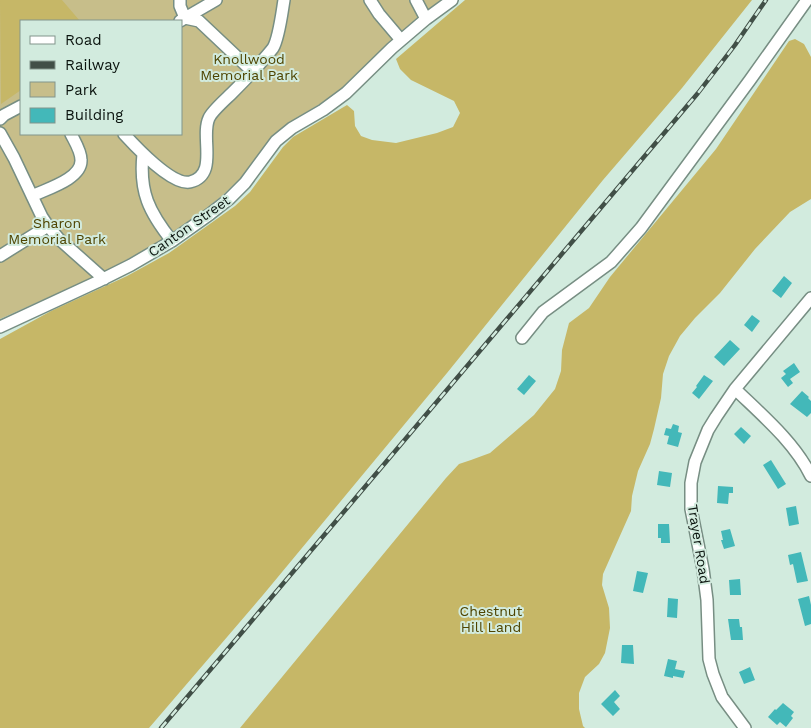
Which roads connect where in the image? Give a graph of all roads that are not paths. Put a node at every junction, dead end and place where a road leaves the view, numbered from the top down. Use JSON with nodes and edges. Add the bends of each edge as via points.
{"nodes":[{"id":1,"x":180,"y":0,"type":"edge"},
{"id":2,"x":216,"y":0,"type":"edge"},
{"id":3,"x":284,"y":0,"type":"edge"},
{"id":4,"x":370,"y":0,"type":"edge"},
{"id":5,"x":416,"y":0,"type":"edge"},
{"id":6,"x":452,"y":0,"type":"edge"},
{"id":7,"x":807,"y":0,"type":"edge"},
{"id":8,"x":426,"y":19,"type":"junction"},
{"id":9,"x":182,"y":20,"type":"edge"},
{"id":10,"x":401,"y":40,"type":"junction"},
{"id":11,"x":253,"y":72,"type":"junction"},
{"id":12,"x":20,"y":107,"type":"edge"},
{"id":13,"x":0,"y":119,"type":"edge"},
{"id":14,"x":0,"y":133,"type":"edge"},
{"id":15,"x":72,"y":135,"type":"edge"},
{"id":16,"x":125,"y":135,"type":"edge"},
{"id":17,"x":143,"y":154,"type":"junction"},
{"id":18,"x":32,"y":196,"type":"junction"},
{"id":19,"x":48,"y":226,"type":"junction"},
{"id":20,"x":172,"y":241,"type":"junction"},
{"id":21,"x":0,"y":256,"type":"edge"},
{"id":22,"x":104,"y":279,"type":"junction"},
{"id":23,"x":811,"y":298,"type":"edge"},
{"id":24,"x":0,"y":326,"type":"edge"},
{"id":25,"x":522,"y":338,"type":"dead end"},
{"id":26,"x":735,"y":389,"type":"junction"},
{"id":27,"x":811,"y":476,"type":"edge"},
{"id":28,"x":745,"y":728,"type":"edge"}],
"edges":[{"from":1,"to":9,"type":"street"},
{"from":2,"to":9,"type":"street"},
{"from":3,"to":11,"type":"street","via":[[273,47]]},
{"from":4,"to":10,"type":"street"},
{"from":5,"to":8,"type":"street"},
{"from":6,"to":8,"type":"street","name":"Canton Street"},
{"from":7,"to":25,"type":"street","via":[[641,228],[611,262],[543,312]]},
{"from":8,"to":10,"type":"street","name":"Canton Street"},
{"from":9,"to":11,"type":"street","via":[[199,21]]},
{"from":10,"to":20,"type":"street","name":"Canton Street","via":[[346,93],[282,136],[233,195]]},
{"from":11,"to":17,"type":"street","via":[[209,117],[206,164],[200,177],[183,183]]},
{"from":12,"to":13,"type":"street"},
{"from":14,"to":18,"type":"street"},
{"from":15,"to":18,"type":"street","via":[[82,162],[78,171],[69,179]]},
{"from":16,"to":17,"type":"street"},
{"from":17,"to":20,"type":"street","via":[[141,168],[146,199]]},
{"from":18,"to":19,"type":"street"},
{"from":19,"to":21,"type":"street"},
{"from":19,"to":22,"type":"street"},
{"from":20,"to":22,"type":"street","name":"Canton Street"},
{"from":22,"to":24,"type":"street","name":"Canton Street"},
{"from":23,"to":26,"type":"street","name":"Trayer Road"},
{"from":26,"to":27,"type":"street","via":[[793,448]]},
{"from":26,"to":28,"type":"street","name":"Trayer Road","via":[[708,430],[695,462],[692,509],[707,600],[709,659],[722,697]]}]}
